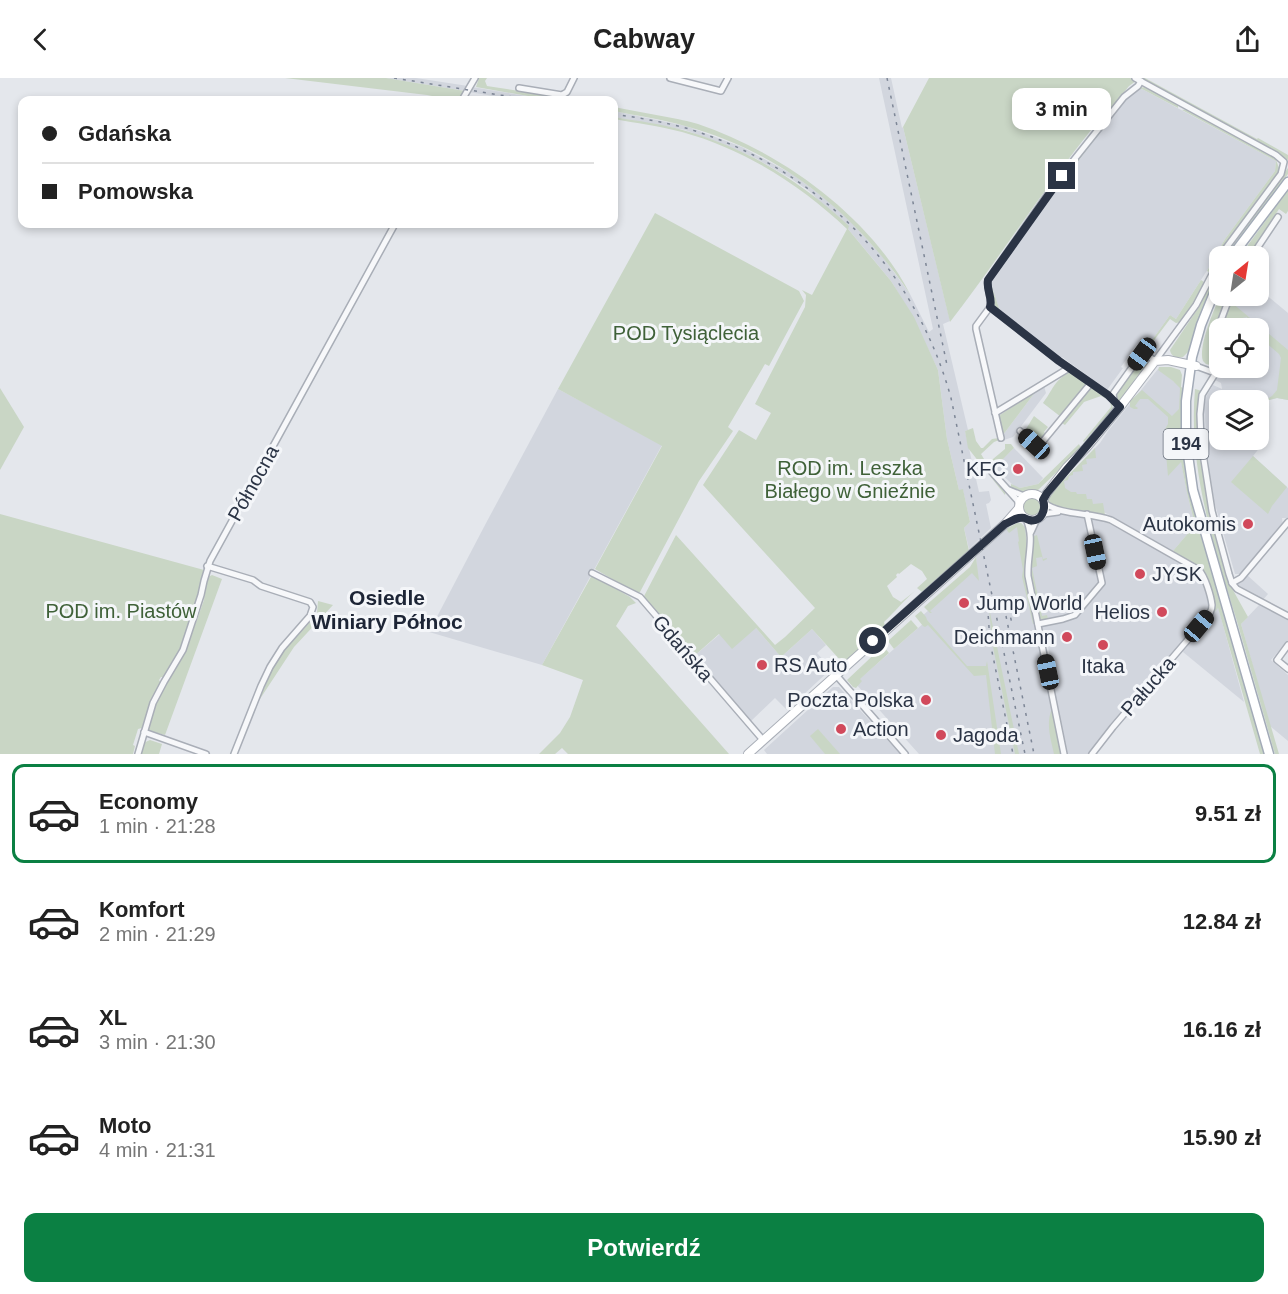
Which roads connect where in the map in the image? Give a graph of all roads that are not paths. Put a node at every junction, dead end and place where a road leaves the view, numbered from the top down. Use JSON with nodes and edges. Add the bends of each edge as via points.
{"nodes":[{"id":1,"x":475,"y":78,"type":"edge"},
{"id":2,"x":574,"y":78,"type":"edge"},
{"id":3,"x":670,"y":78,"type":"edge"},
{"id":4,"x":728,"y":78,"type":"edge"},
{"id":5,"x":1135,"y":78,"type":"edge"},
{"id":6,"x":1141,"y":81,"type":"junction"},
{"id":7,"x":519,"y":88,"type":"dead end"},
{"id":8,"x":464,"y":96,"type":"edge"},
{"id":9,"x":1288,"y":182,"type":"edge"},
{"id":10,"x":1278,"y":217,"type":"dead end"},
{"id":11,"x":393,"y":228,"type":"edge"},
{"id":12,"x":1250,"y":233,"type":"junction"},
{"id":13,"x":1227,"y":246,"type":"edge"},
{"id":14,"x":1240,"y":246,"type":"edge"},
{"id":15,"x":1243,"y":246,"type":"edge"},
{"id":16,"x":1259,"y":246,"type":"edge"},
{"id":17,"x":1209,"y":280,"type":"edge"},
{"id":18,"x":1209,"y":305,"type":"edge"},
{"id":19,"x":1214,"y":306,"type":"edge"},
{"id":20,"x":990,"y":307,"type":"junction"},
{"id":21,"x":1155,"y":361,"type":"junction"},
{"id":22,"x":1193,"y":365,"type":"junction"},
{"id":23,"x":1069,"y":368,"type":"junction"},
{"id":24,"x":1209,"y":371,"type":"edge"},
{"id":25,"x":1212,"y":378,"type":"edge"},
{"id":26,"x":1091,"y":383,"type":"junction"},
{"id":27,"x":1117,"y":404,"type":"junction"},
{"id":28,"x":995,"y":413,"type":"junction"},
{"id":29,"x":1020,"y":431,"type":"dead end"},
{"id":30,"x":1001,"y":438,"type":"dead end"},
{"id":31,"x":991,"y":471,"type":"dead end"},
{"id":32,"x":1007,"y":489,"type":"junction"},
{"id":33,"x":1024,"y":496,"type":"junction"},
{"id":34,"x":1041,"y":499,"type":"junction"},
{"id":35,"x":1019,"y":506,"type":"junction"},
{"id":36,"x":1066,"y":512,"type":"junction"},
{"id":37,"x":1087,"y":514,"type":"junction"},
{"id":38,"x":1040,"y":516,"type":"junction"},
{"id":39,"x":1025,"y":518,"type":"junction"},
{"id":40,"x":1288,"y":522,"type":"edge"},
{"id":41,"x":1005,"y":524,"type":"junction"},
{"id":42,"x":1031,"y":532,"type":"junction"},
{"id":43,"x":207,"y":566,"type":"junction"},
{"id":44,"x":592,"y":573,"type":"dead end"},
{"id":45,"x":1232,"y":583,"type":"junction"},
{"id":46,"x":1288,"y":616,"type":"edge"},
{"id":47,"x":1038,"y":624,"type":"junction"},
{"id":48,"x":1288,"y":645,"type":"edge"},
{"id":49,"x":1288,"y":669,"type":"edge"},
{"id":50,"x":836,"y":675,"type":"junction"},
{"id":51,"x":144,"y":732,"type":"junction"},
{"id":52,"x":763,"y":740,"type":"junction"},
{"id":53,"x":138,"y":754,"type":"edge"},
{"id":54,"x":206,"y":754,"type":"edge"},
{"id":55,"x":234,"y":754,"type":"edge"},
{"id":56,"x":748,"y":754,"type":"edge"},
{"id":57,"x":905,"y":754,"type":"edge"},
{"id":58,"x":1064,"y":754,"type":"edge"},
{"id":59,"x":1092,"y":754,"type":"edge"},
{"id":60,"x":1269,"y":754,"type":"edge"}],
"edges":[{"from":1,"to":8,"type":"street"},
{"from":2,"to":7,"type":"street","via":[[562,95]]},
{"from":3,"to":4,"type":"street","via":[[721,91]]},
{"from":5,"to":6,"type":"street"},
{"from":6,"to":13,"type":"street","via":[[1284,162],[1281,174]]},
{"from":6,"to":20,"type":"street","via":[[1058,181],[988,280]]},
{"from":9,"to":12,"type":"main road"},
{"from":10,"to":16,"type":"street"},
{"from":11,"to":43,"type":"street","name":"Północna"},
{"from":12,"to":14,"type":"main road"},
{"from":12,"to":15,"type":"main road"},
{"from":17,"to":21,"type":"street","via":[[1196,305]]},
{"from":18,"to":22,"type":"main road","number":"194"},
{"from":19,"to":22,"type":"main road","number":"194"},
{"from":20,"to":23,"type":"street"},
{"from":20,"to":28,"type":"street","via":[[975,327]]},
{"from":21,"to":22,"type":"street"},
{"from":21,"to":27,"type":"street"},
{"from":21,"to":27,"type":"street","via":[[1143,352],[1113,394]]},
{"from":22,"to":24,"type":"street"},
{"from":22,"to":60,"type":"main road","number":"194","via":[[1186,401],[1186,441],[1193,490]]},
{"from":23,"to":26,"type":"street"},
{"from":23,"to":28,"type":"street"},
{"from":25,"to":45,"type":"street","via":[[1201,401],[1201,441],[1212,511]]},
{"from":26,"to":27,"type":"street"},
{"from":26,"to":29,"type":"street","via":[[1040,446]]},
{"from":27,"to":34,"type":"street","via":[[1099,433]]},
{"from":28,"to":30,"type":"street"},
{"from":31,"to":32,"type":"street"},
{"from":32,"to":33,"type":"street"},
{"from":32,"to":35,"type":"street"},
{"from":33,"to":34,"type":"street","via":[[1030,494]]},
{"from":33,"to":35,"type":"street"},
{"from":34,"to":36,"type":"street","name":"Pałucka"},
{"from":34,"to":38,"type":"street","via":[[1045,508]]},
{"from":35,"to":39,"type":"street"},
{"from":35,"to":41,"type":"street"},
{"from":36,"to":37,"type":"street","name":"Pałucka"},
{"from":36,"to":38,"type":"street","name":"Pałucka"},
{"from":37,"to":47,"type":"street","via":[[1102,583],[1075,615]]},
{"from":37,"to":59,"type":"street","name":"Pałucka","via":[[1111,520],[1199,570],[1212,603],[1209,615]]},
{"from":38,"to":39,"type":"street"},
{"from":38,"to":42,"type":"street"},
{"from":39,"to":41,"type":"street"},
{"from":39,"to":42,"type":"street"},
{"from":40,"to":45,"type":"street"},
{"from":41,"to":50,"type":"street"},
{"from":42,"to":47,"type":"street","via":[[1027,566]]},
{"from":43,"to":51,"type":"street","name":"Północna","via":[[183,650],[153,703]]},
{"from":43,"to":55,"type":"street","via":[[310,602],[313,607],[270,667]]},
{"from":44,"to":52,"type":"street","name":"Gdańska","via":[[640,597]]},
{"from":45,"to":46,"type":"street","via":[[1237,590]]},
{"from":47,"to":58,"type":"street"},
{"from":48,"to":49,"type":"street","via":[[1277,660]]},
{"from":50,"to":52,"type":"street"},
{"from":50,"to":57,"type":"street"},
{"from":51,"to":53,"type":"street","name":"Północna"},
{"from":51,"to":54,"type":"street"},
{"from":52,"to":56,"type":"street"}]}
